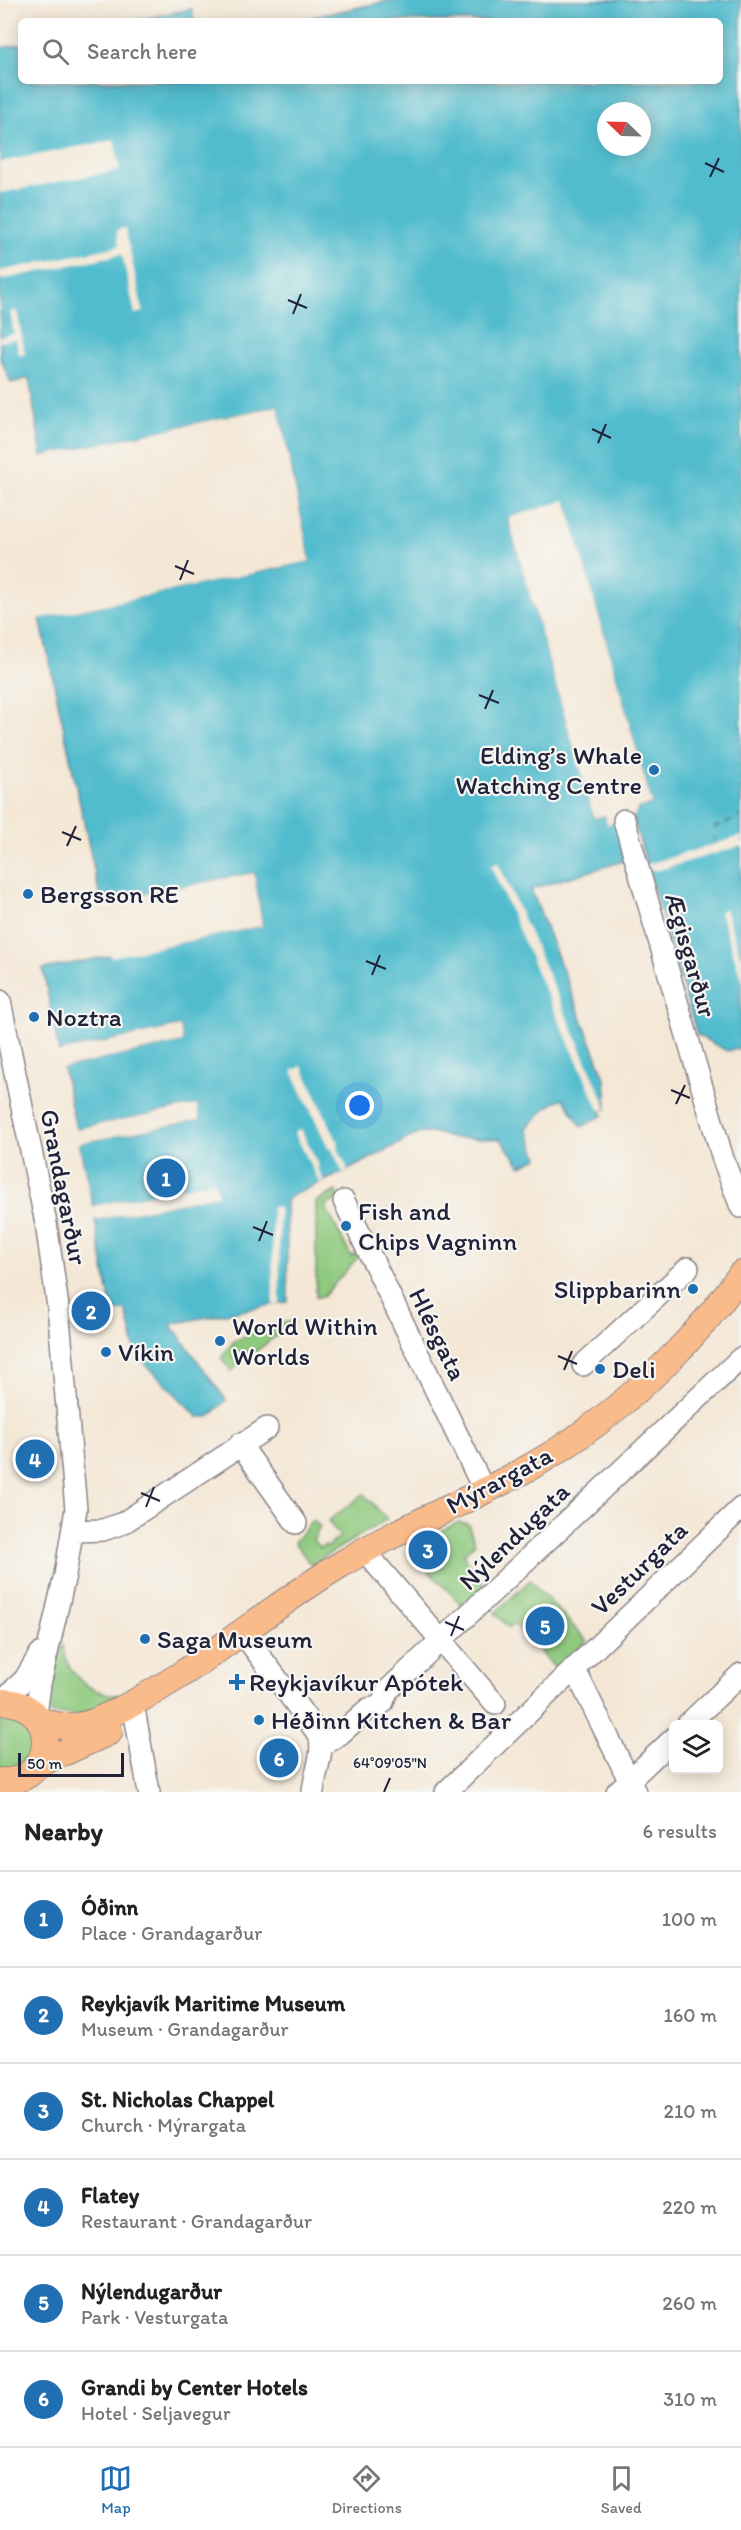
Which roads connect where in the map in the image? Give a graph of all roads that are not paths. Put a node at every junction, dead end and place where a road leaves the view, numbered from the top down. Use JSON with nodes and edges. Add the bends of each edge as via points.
{"nodes":[{"id":1,"x":624,"y":820,"type":"dead end"},
{"id":2,"x":0,"y":1001,"type":"edge"},
{"id":3,"x":10,"y":1099,"type":"edge"},
{"id":4,"x":344,"y":1201,"type":"dead end"},
{"id":5,"x":741,"y":1207,"type":"edge"},
{"id":6,"x":688,"y":1268,"type":"dead end"},
{"id":7,"x":741,"y":1274,"type":"edge"},
{"id":8,"x":741,"y":1358,"type":"edge"},
{"id":9,"x":583,"y":1365,"type":"dead end"},
{"id":10,"x":267,"y":1428,"type":"dead end"},
{"id":11,"x":240,"y":1444,"type":"junction"},
{"id":12,"x":484,"y":1490,"type":"junction"},
{"id":13,"x":741,"y":1508,"type":"edge"},
{"id":14,"x":297,"y":1523,"type":"dead end"},
{"id":15,"x":74,"y":1531,"type":"junction"},
{"id":16,"x":364,"y":1550,"type":"junction"},
{"id":17,"x":242,"y":1632,"type":"junction"},
{"id":18,"x":51,"y":1633,"type":"junction"},
{"id":19,"x":442,"y":1641,"type":"junction"},
{"id":20,"x":574,"y":1668,"type":"junction"},
{"id":21,"x":741,"y":1674,"type":"edge"},
{"id":22,"x":165,"y":1685,"type":"junction"},
{"id":23,"x":0,"y":1702,"type":"edge"},
{"id":24,"x":495,"y":1704,"type":"dead end"},
{"id":25,"x":135,"y":1715,"type":"junction"},
{"id":26,"x":38,"y":1718,"type":"junction"},
{"id":27,"x":693,"y":1720,"type":"edge"},
{"id":28,"x":669,"y":1743,"type":"edge"},
{"id":29,"x":322,"y":1746,"type":"junction"},
{"id":30,"x":35,"y":1775,"type":"edge"},
{"id":31,"x":0,"y":1780,"type":"edge"},
{"id":32,"x":627,"y":1788,"type":"edge"},
{"id":33,"x":149,"y":1792,"type":"edge"},
{"id":34,"x":313,"y":1792,"type":"edge"},
{"id":35,"x":446,"y":1792,"type":"edge"}],
"edges":[{"from":1,"to":5,"type":"street","name":"Ægisgarður","via":[[723,1159]]},
{"from":2,"to":3,"type":"street","name":"Grandagarður"},
{"from":3,"to":15,"type":"street","name":"Grandagarður","via":[[46,1223],[58,1307],[76,1509]]},
{"from":4,"to":12,"type":"street","name":"Hlésgata"},
{"from":6,"to":9,"type":"street"},
{"from":7,"to":12,"type":"main road","name":"Mýrargata","via":[[682,1347],[599,1421],[552,1454]]},
{"from":8,"to":19,"type":"street","name":"Nýlendugata"},
{"from":10,"to":11,"type":"street"},
{"from":11,"to":14,"type":"street"},
{"from":11,"to":15,"type":"street","via":[[123,1523],[103,1530]]},
{"from":12,"to":16,"type":"main road","name":"Mýrargata"},
{"from":13,"to":20,"type":"street","name":"Vesturgata"},
{"from":15,"to":18,"type":"street","name":"Grandagarður"},
{"from":16,"to":17,"type":"main road","name":"Mýrargata"},
{"from":16,"to":19,"type":"street"},
{"from":17,"to":22,"type":"main road","name":"Mýrargata"},
{"from":17,"to":29,"type":"street","via":[[317,1730]]},
{"from":18,"to":23,"type":"street","name":"Grandagarður","via":[[25,1679]]},
{"from":18,"to":26,"type":"street","name":"Grandagarður","via":[[40,1684]]},
{"from":19,"to":24,"type":"street"},
{"from":19,"to":29,"type":"street","name":"Nýlendugata","via":[[387,1691],[378,1707],[368,1709]]},
{"from":20,"to":32,"type":"street"},
{"from":20,"to":35,"type":"street","name":"Vesturgata"},
{"from":21,"to":27,"type":"street"},
{"from":22,"to":25,"type":"main road","name":"Mýrargata"},
{"from":22,"to":26,"type":"main road","name":"Mýrargata","via":[[84,1726],[62,1727]]},
{"from":23,"to":26,"type":"main road","name":"Mýrargata","via":[[20,1704]]},
{"from":25,"to":30,"type":"main road","name":"Mýrargata"},
{"from":25,"to":33,"type":"street"},
{"from":26,"to":30,"type":"main road","via":[[46,1743]]},
{"from":28,"to":32,"type":"street"},
{"from":29,"to":34,"type":"street"},
{"from":30,"to":31,"type":"main road","name":"Mýrargata"}]}
